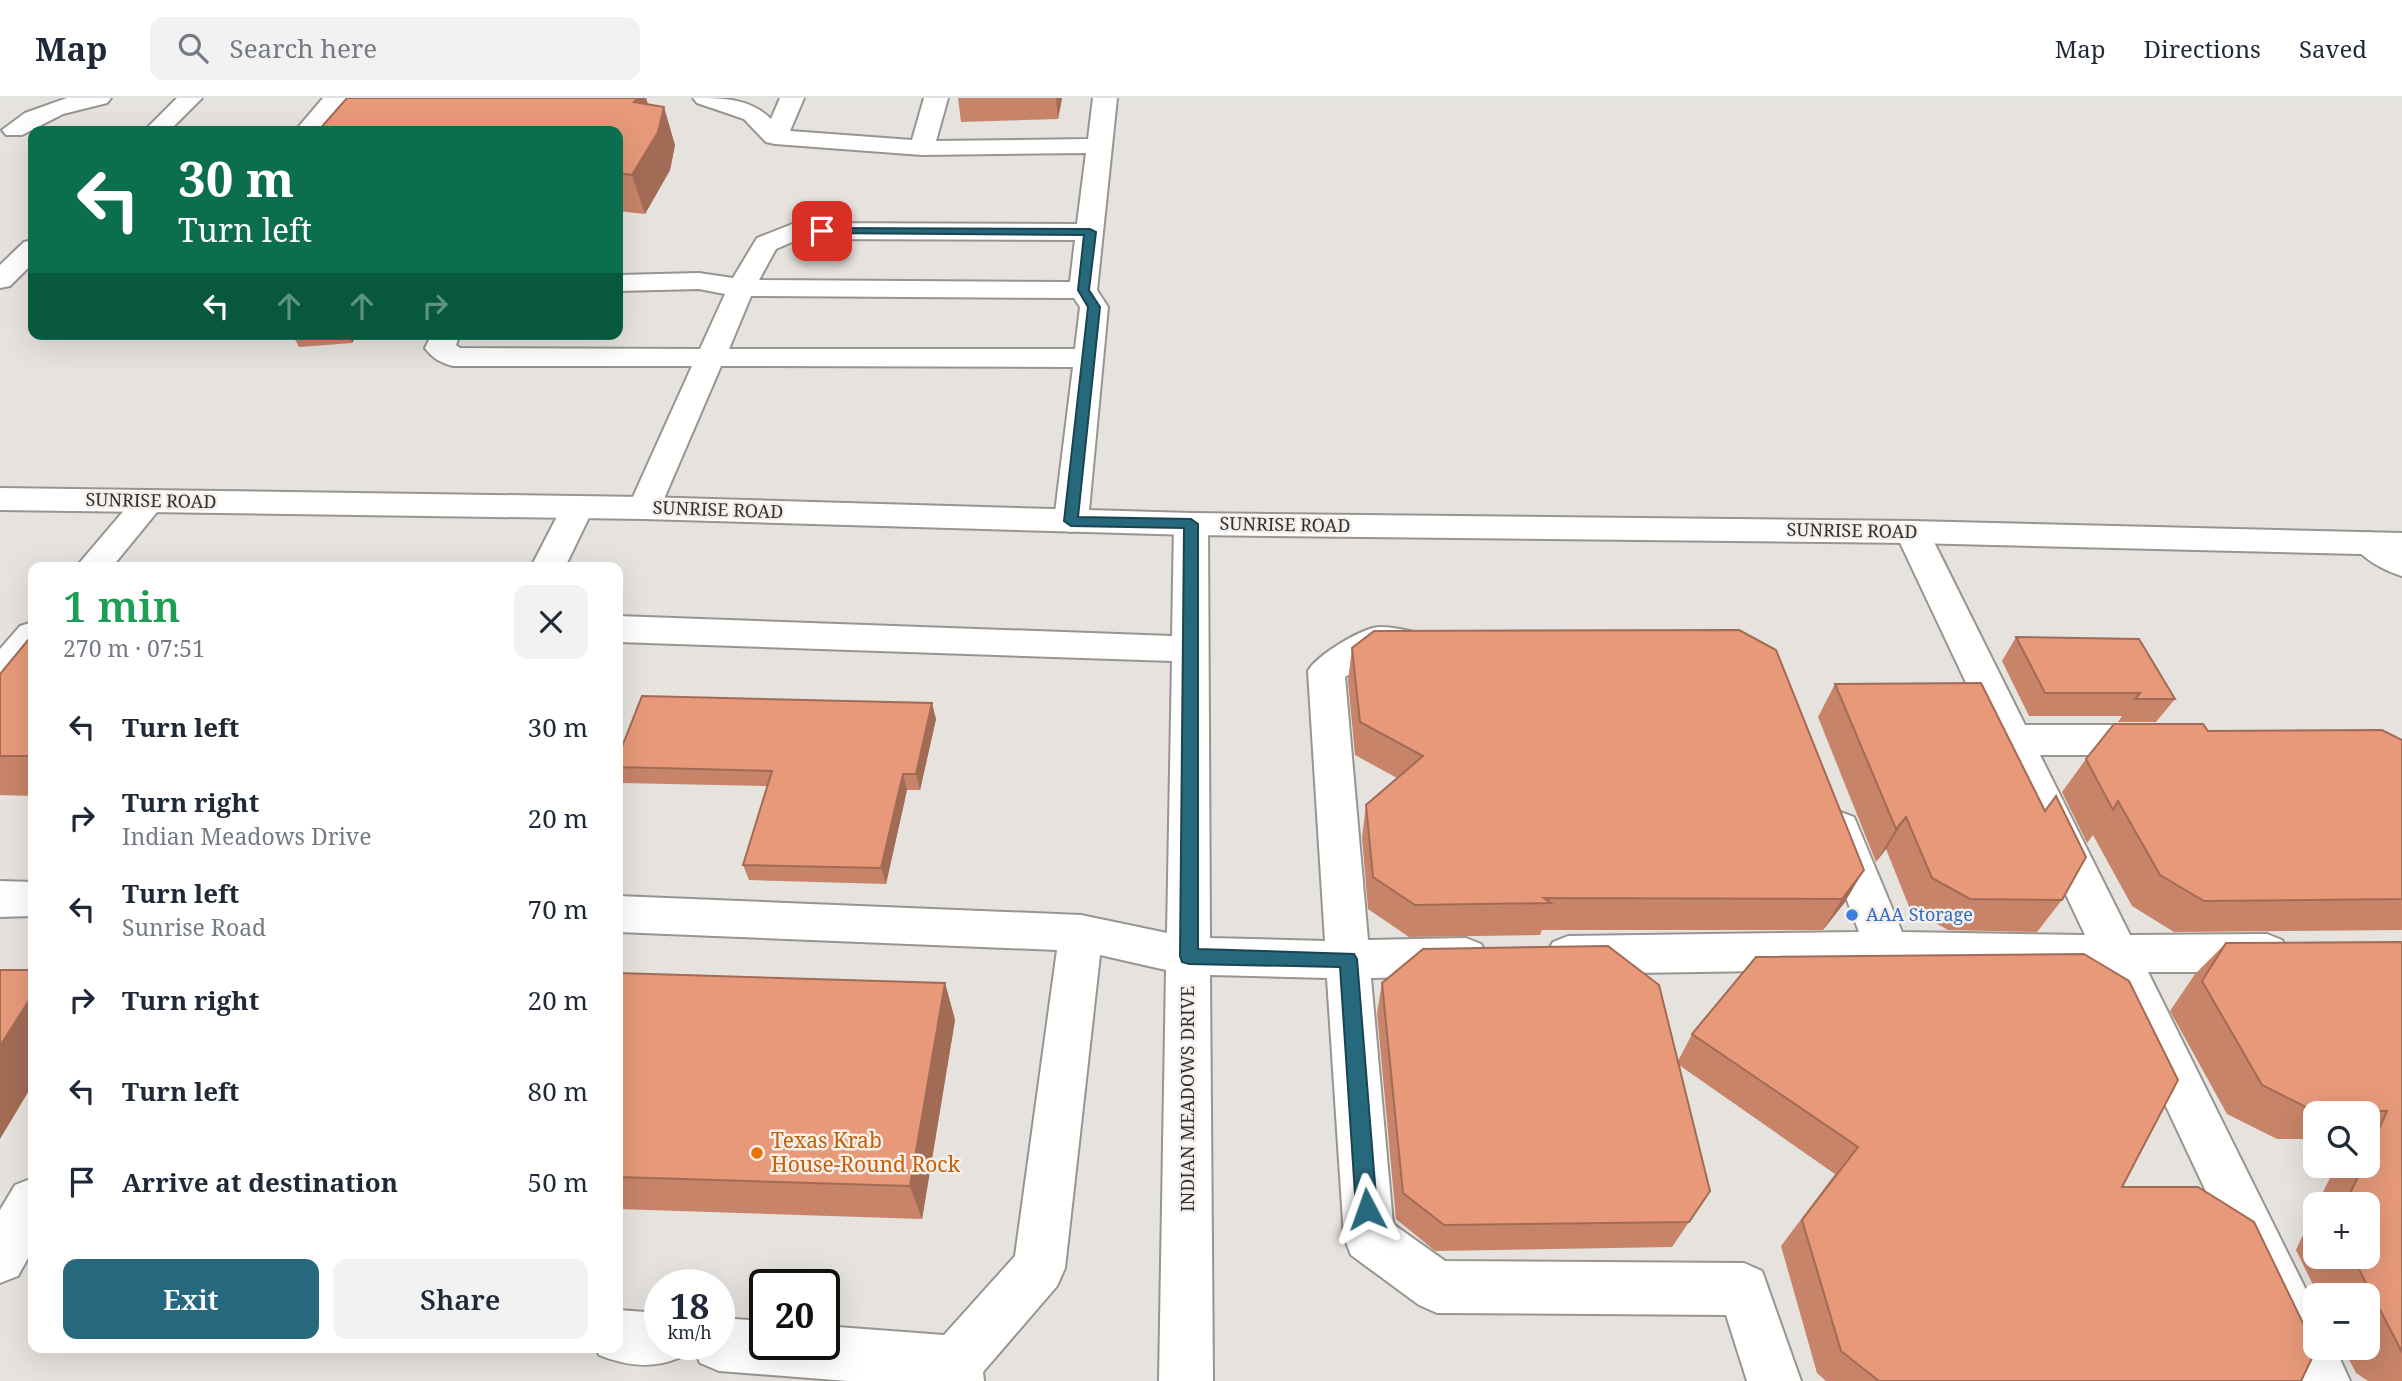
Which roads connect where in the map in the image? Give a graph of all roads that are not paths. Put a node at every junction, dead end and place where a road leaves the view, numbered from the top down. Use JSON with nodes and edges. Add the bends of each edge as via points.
{"nodes":[{"id":1,"x":99,"y":98,"type":"edge"},
{"id":2,"x":190,"y":98,"type":"edge"},
{"id":3,"x":336,"y":98,"type":"edge"},
{"id":4,"x":705,"y":98,"type":"edge"},
{"id":5,"x":792,"y":98,"type":"edge"},
{"id":6,"x":936,"y":98,"type":"edge"},
{"id":7,"x":1105,"y":98,"type":"edge"},
{"id":8,"x":161,"y":126,"type":"edge"},
{"id":9,"x":311,"y":126,"type":"edge"},
{"id":10,"x":15,"y":130,"type":"dead end"},
{"id":11,"x":775,"y":137,"type":"junction"},
{"id":12,"x":1100,"y":146,"type":"junction"},
{"id":13,"x":922,"y":148,"type":"junction"},
{"id":14,"x":1090,"y":232,"type":"junction"},
{"id":15,"x":28,"y":253,"type":"edge"},
{"id":16,"x":0,"y":280,"type":"edge"},
{"id":17,"x":623,"y":283,"type":"edge"},
{"id":18,"x":741,"y":288,"type":"junction"},
{"id":19,"x":1083,"y":290,"type":"junction"},
{"id":20,"x":443,"y":340,"type":"edge"},
{"id":21,"x":711,"y":357,"type":"junction"},
{"id":22,"x":1090,"y":358,"type":"junction"},
{"id":23,"x":0,"y":499,"type":"edge"},
{"id":24,"x":150,"y":501,"type":"junction"},
{"id":25,"x":578,"y":507,"type":"junction"},
{"id":26,"x":644,"y":508,"type":"junction"},
{"id":27,"x":1071,"y":521,"type":"junction"},
{"id":28,"x":1191,"y":524,"type":"junction"},
{"id":29,"x":1912,"y":532,"type":"junction"},
{"id":30,"x":2369,"y":543,"type":"junction"},
{"id":31,"x":2402,"y":544,"type":"edge"},
{"id":32,"x":97,"y":562,"type":"edge"},
{"id":33,"x":550,"y":562,"type":"edge"},
{"id":34,"x":2402,"y":564,"type":"edge"},
{"id":35,"x":623,"y":629,"type":"edge"},
{"id":36,"x":28,"y":641,"type":"edge"},
{"id":37,"x":1433,"y":641,"type":"edge"},
{"id":38,"x":1188,"y":649,"type":"junction"},
{"id":39,"x":0,"y":673,"type":"edge"},
{"id":40,"x":2013,"y":740,"type":"junction"},
{"id":41,"x":2194,"y":740,"type":"edge"},
{"id":42,"x":1824,"y":787,"type":"edge"},
{"id":43,"x":0,"y":899,"type":"edge"},
{"id":44,"x":28,"y":899,"type":"edge"},
{"id":45,"x":623,"y":914,"type":"edge"},
{"id":46,"x":1081,"y":933,"type":"junction"},
{"id":47,"x":1888,"y":950,"type":"junction"},
{"id":48,"x":2307,"y":952,"type":"edge"},
{"id":49,"x":2117,"y":954,"type":"junction"},
{"id":50,"x":1189,"y":956,"type":"junction"},
{"id":51,"x":1348,"y":959,"type":"junction"},
{"id":52,"x":28,"y":1211,"type":"edge"},
{"id":53,"x":0,"y":1259,"type":"edge"},
{"id":54,"x":28,"y":1260,"type":"edge"},
{"id":55,"x":623,"y":1336,"type":"edge"},
{"id":56,"x":644,"y":1338,"type":"edge"},
{"id":57,"x":735,"y":1346,"type":"edge"},
{"id":58,"x":956,"y":1372,"type":"edge"},
{"id":59,"x":1186,"y":1381,"type":"edge"},
{"id":60,"x":1774,"y":1381,"type":"edge"},
{"id":61,"x":2323,"y":1381,"type":"edge"}],
"edges":[{"from":1,"to":10,"type":"main road","via":[[30,119]]},
{"from":2,"to":8,"type":"main road"},
{"from":3,"to":9,"type":"main road"},
{"from":4,"to":11,"type":"main road","via":[[752,114]]},
{"from":5,"to":11,"type":"main road"},
{"from":6,"to":13,"type":"main road"},
{"from":7,"to":12,"type":"main road"},
{"from":11,"to":13,"type":"main road"},
{"from":12,"to":13,"type":"main road"},
{"from":12,"to":14,"type":"main road"},
{"from":14,"to":18,"type":"main road","via":[[795,231],[766,244]]},
{"from":14,"to":19,"type":"main road"},
{"from":15,"to":16,"type":"main road"},
{"from":17,"to":18,"type":"main road","via":[[699,281]]},
{"from":18,"to":19,"type":"main road"},
{"from":18,"to":21,"type":"main road"},
{"from":19,"to":22,"type":"main road","via":[[1094,307]]},
{"from":20,"to":21,"type":"main road","via":[[440,348],[453,357]]},
{"from":21,"to":22,"type":"main road"},
{"from":21,"to":26,"type":"main road"},
{"from":22,"to":27,"type":"main road"},
{"from":23,"to":24,"type":"main road","name":"SUNRISE ROAD"},
{"from":24,"to":25,"type":"main road","name":"SUNRISE ROAD"},
{"from":24,"to":32,"type":"main road"},
{"from":25,"to":26,"type":"main road","name":"SUNRISE ROAD"},
{"from":25,"to":33,"type":"main road"},
{"from":26,"to":27,"type":"main road","name":"SUNRISE ROAD"},
{"from":27,"to":28,"type":"main road","name":"SUNRISE ROAD"},
{"from":28,"to":29,"type":"main road","name":"SUNRISE ROAD"},
{"from":28,"to":38,"type":"main road","name":"INDIAN MEADOWS DRIVE"},
{"from":29,"to":30,"type":"main road","name":"SUNRISE ROAD"},
{"from":29,"to":40,"type":"main road"},
{"from":30,"to":31,"type":"main road","name":"SUNRISE ROAD"},
{"from":30,"to":34,"type":"main road"},
{"from":35,"to":38,"type":"main road"},
{"from":36,"to":39,"type":"main road"},
{"from":37,"to":51,"type":"main road","via":[[1377,640],[1326,671]]},
{"from":38,"to":50,"type":"main road","name":"INDIAN MEADOWS DRIVE"},
{"from":40,"to":41,"type":"main road"},
{"from":40,"to":49,"type":"main road"},
{"from":42,"to":47,"type":"main road"},
{"from":43,"to":44,"type":"main road"},
{"from":45,"to":46,"type":"main road"},
{"from":46,"to":50,"type":"main road"},
{"from":46,"to":58,"type":"main road","via":[[1039,1268]]},
{"from":47,"to":49,"type":"main road"},
{"from":47,"to":51,"type":"main road"},
{"from":48,"to":49,"type":"main road"},
{"from":49,"to":61,"type":"main road"},
{"from":50,"to":51,"type":"main road"},
{"from":50,"to":59,"type":"main road","name":"INDIAN MEADOWS DRIVE"},
{"from":51,"to":60,"type":"main road","via":[[1369,1237],[1437,1287],[1744,1289]]},
{"from":52,"to":53,"type":"main road"},
{"from":53,"to":54,"type":"main road"},
{"from":55,"to":56,"type":"main road"},
{"from":57,"to":58,"type":"main road"}]}
